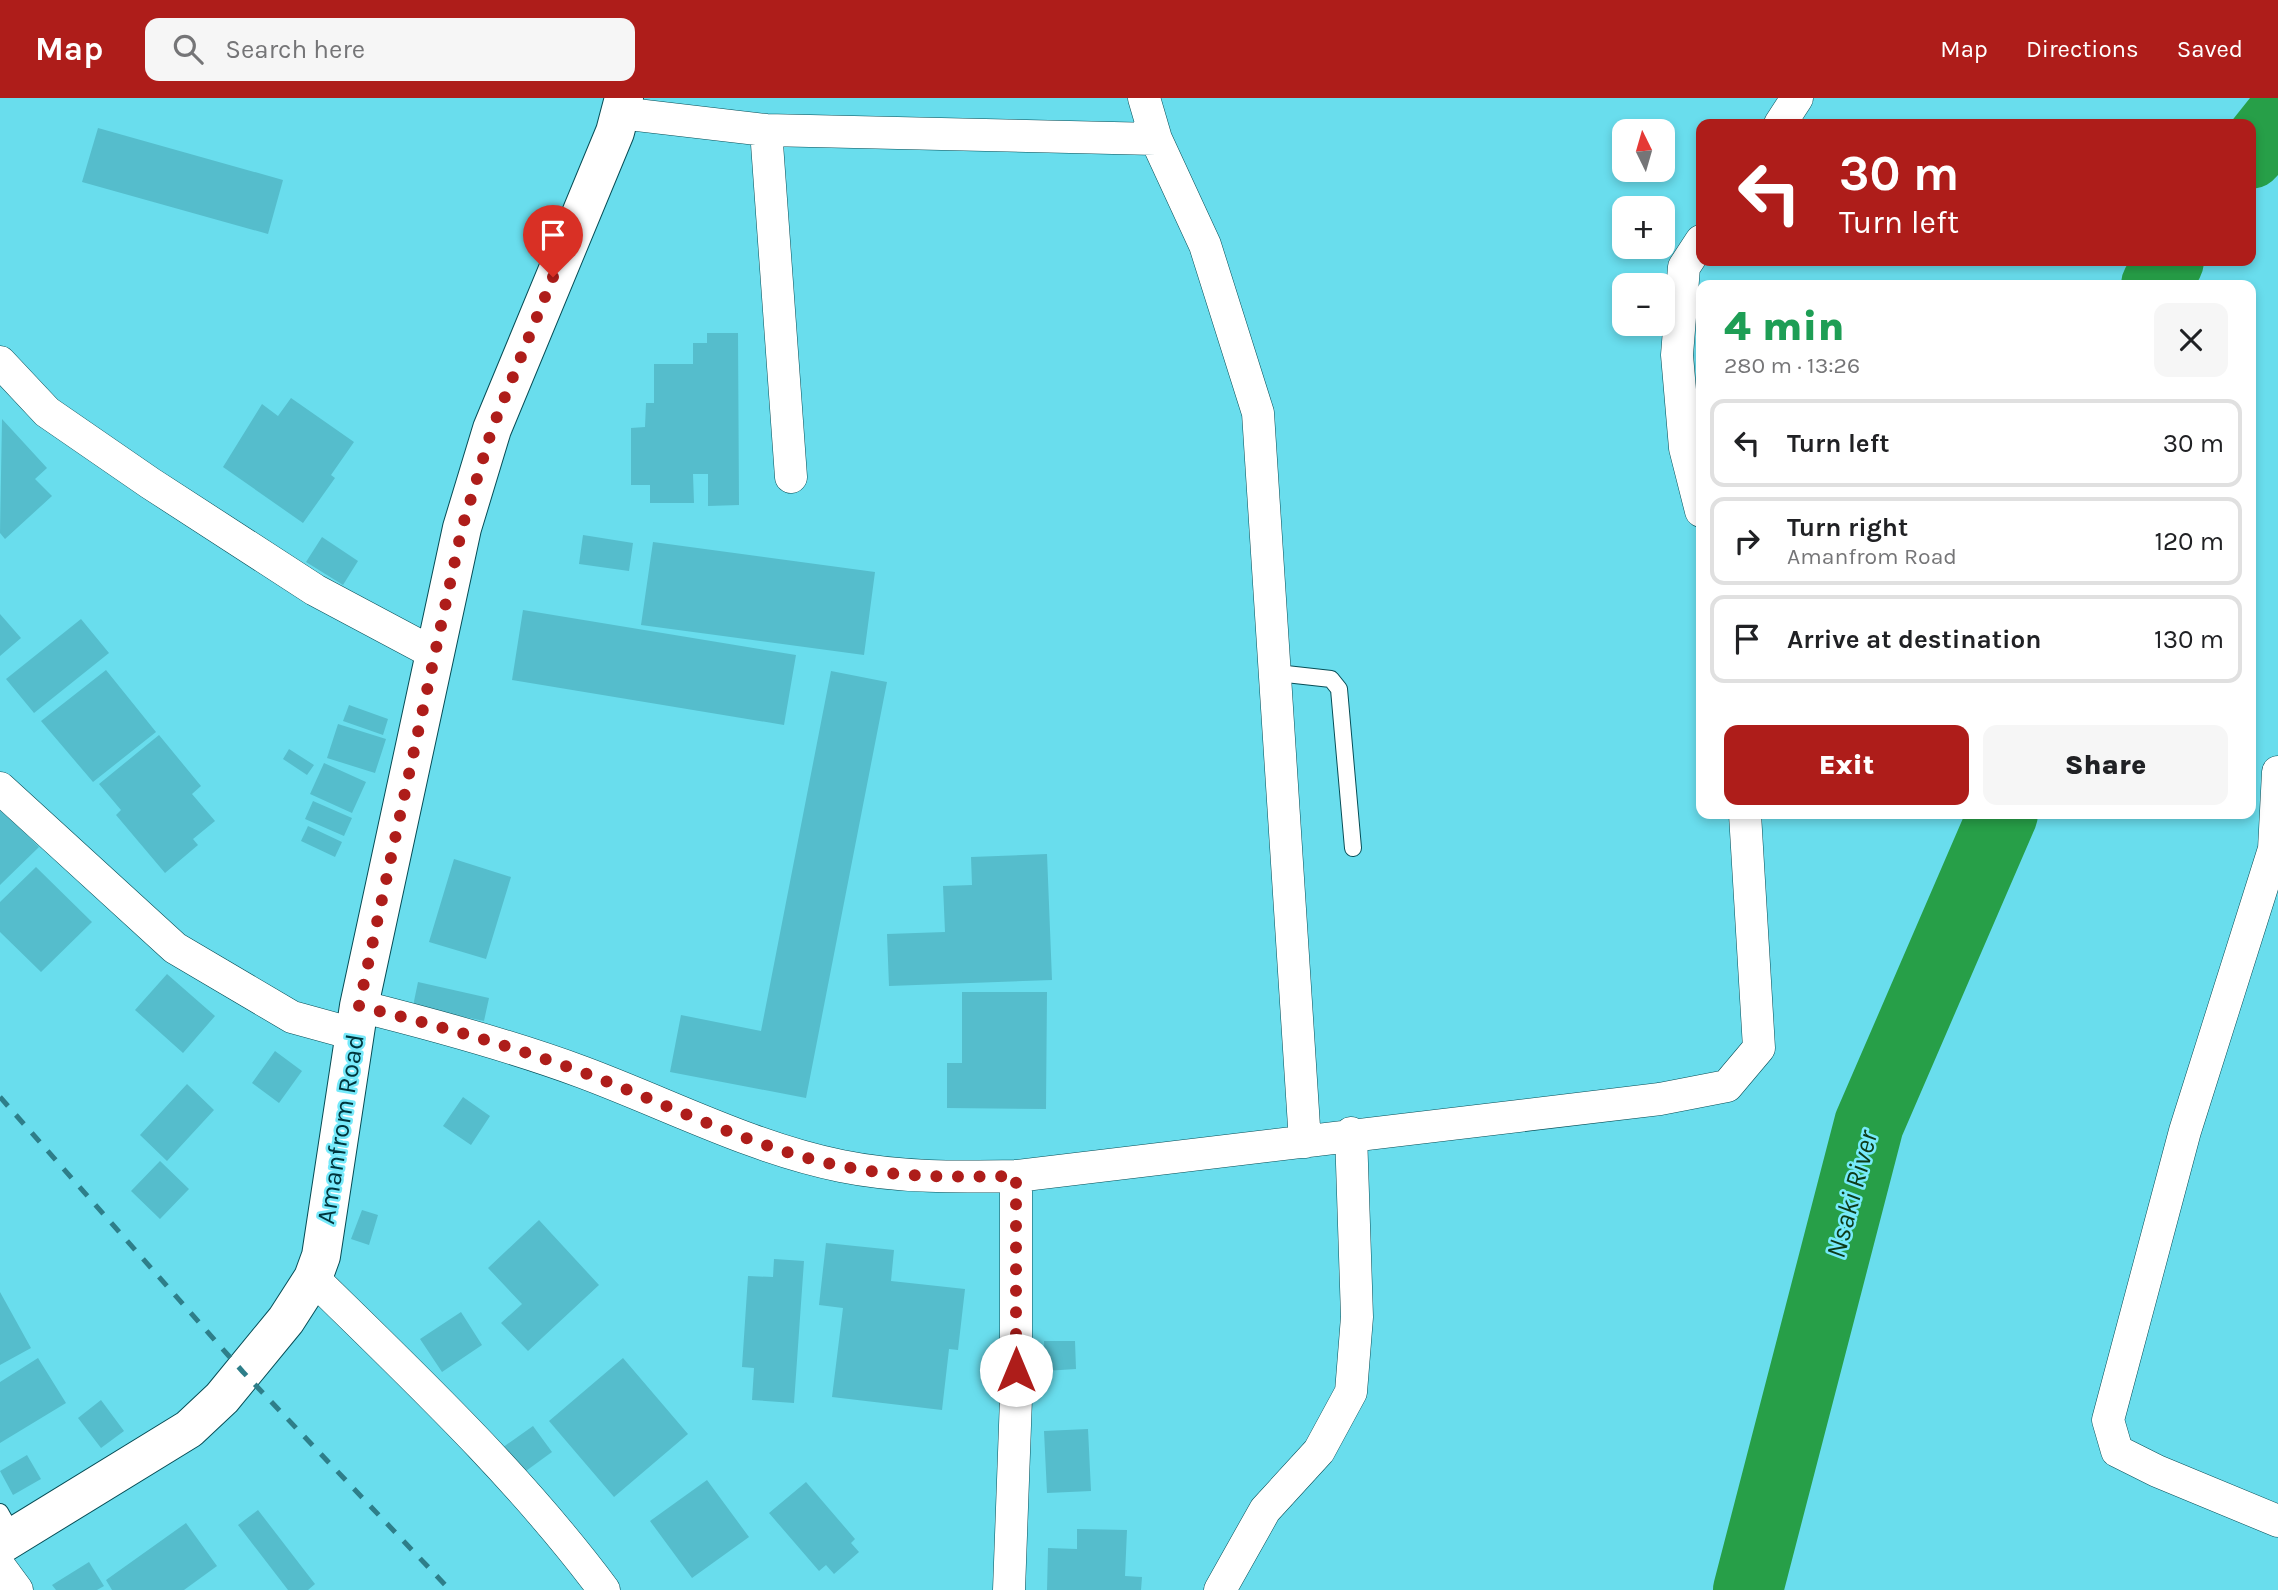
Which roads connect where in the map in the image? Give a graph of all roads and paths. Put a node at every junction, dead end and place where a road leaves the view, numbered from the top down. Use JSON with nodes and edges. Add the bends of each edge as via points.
{"nodes":[{"id":1,"x":1144,"y":98,"type":"edge"},
{"id":2,"x":1797,"y":98,"type":"edge"},
{"id":3,"x":622,"y":106,"type":"edge"},
{"id":4,"x":1783,"y":119,"type":"edge"},
{"id":5,"x":766,"y":130,"type":"junction"},
{"id":6,"x":1156,"y":139,"type":"junction"},
{"id":7,"x":1696,"y":249,"type":"edge"},
{"id":8,"x":0,"y":362,"type":"edge"},
{"id":9,"x":791,"y":477,"type":"dead end"},
{"id":10,"x":1696,"y":491,"type":"edge"},
{"id":11,"x":437,"y":655,"type":"junction"},
{"id":12,"x":1277,"y":673,"type":"junction"},
{"id":13,"x":2278,"y":772,"type":"edge"},
{"id":14,"x":0,"y":788,"type":"edge"},
{"id":15,"x":1745,"y":819,"type":"edge"},
{"id":16,"x":1353,"y":848,"type":"dead end"},
{"id":17,"x":2276,"y":849,"type":"edge"},
{"id":18,"x":356,"y":1020,"type":"junction"},
{"id":19,"x":1351,"y":1133,"type":"junction"},
{"id":20,"x":1305,"y":1142,"type":"junction"},
{"id":21,"x":1016,"y":1176,"type":"junction"},
{"id":22,"x":313,"y":1278,"type":"junction"},
{"id":23,"x":2278,"y":1521,"type":"edge"},
{"id":24,"x":3,"y":1540,"type":"edge"},
{"id":25,"x":17,"y":1590,"type":"edge"},
{"id":26,"x":604,"y":1590,"type":"edge"},
{"id":27,"x":1009,"y":1590,"type":"edge"},
{"id":28,"x":1220,"y":1590,"type":"edge"}],
"edges":[{"from":1,"to":6,"type":"street"},
{"from":2,"to":4,"type":"street"},
{"from":3,"to":5,"type":"street"},
{"from":3,"to":11,"type":"street","name":"Amanfrom Road","via":[[492,429],[462,528]]},
{"from":5,"to":6,"type":"street"},
{"from":5,"to":9,"type":"street"},
{"from":6,"to":12,"type":"street","via":[[1205,245],[1258,413]]},
{"from":7,"to":10,"type":"street","via":[[1684,267],[1677,355],[1685,448]]},
{"from":8,"to":11,"type":"street","via":[[47,412],[150,483],[315,590]]},
{"from":11,"to":18,"type":"street","name":"Amanfrom Road"},
{"from":12,"to":16,"type":"lane","via":[[1331,679],[1339,689]]},
{"from":12,"to":20,"type":"street"},
{"from":13,"to":17,"type":"street"},
{"from":14,"to":18,"type":"street","via":[[176,948],[292,1017]]},
{"from":15,"to":19,"type":"street","via":[[1759,1048],[1727,1086],[1660,1098]]},
{"from":17,"to":23,"type":"street","via":[[2185,1131],[2108,1420],[2117,1451]]},
{"from":18,"to":21,"type":"street","via":[[485,1038],[697,1120],[841,1166],[934,1177]]},
{"from":18,"to":22,"type":"street","name":"Amanfrom Road","via":[[321,1256]]},
{"from":19,"to":20,"type":"street"},
{"from":19,"to":28,"type":"street","via":[[1357,1317],[1351,1392],[1319,1451],[1265,1510]]},
{"from":20,"to":21,"type":"street"},
{"from":21,"to":27,"type":"street","via":[[1016,1398]]},
{"from":22,"to":24,"type":"street","name":"Amanfrom Road","via":[[286,1320],[222,1398],[190,1429]]},
{"from":22,"to":26,"type":"street","via":[[560,1530]]},
{"from":24,"to":25,"type":"street"}]}
